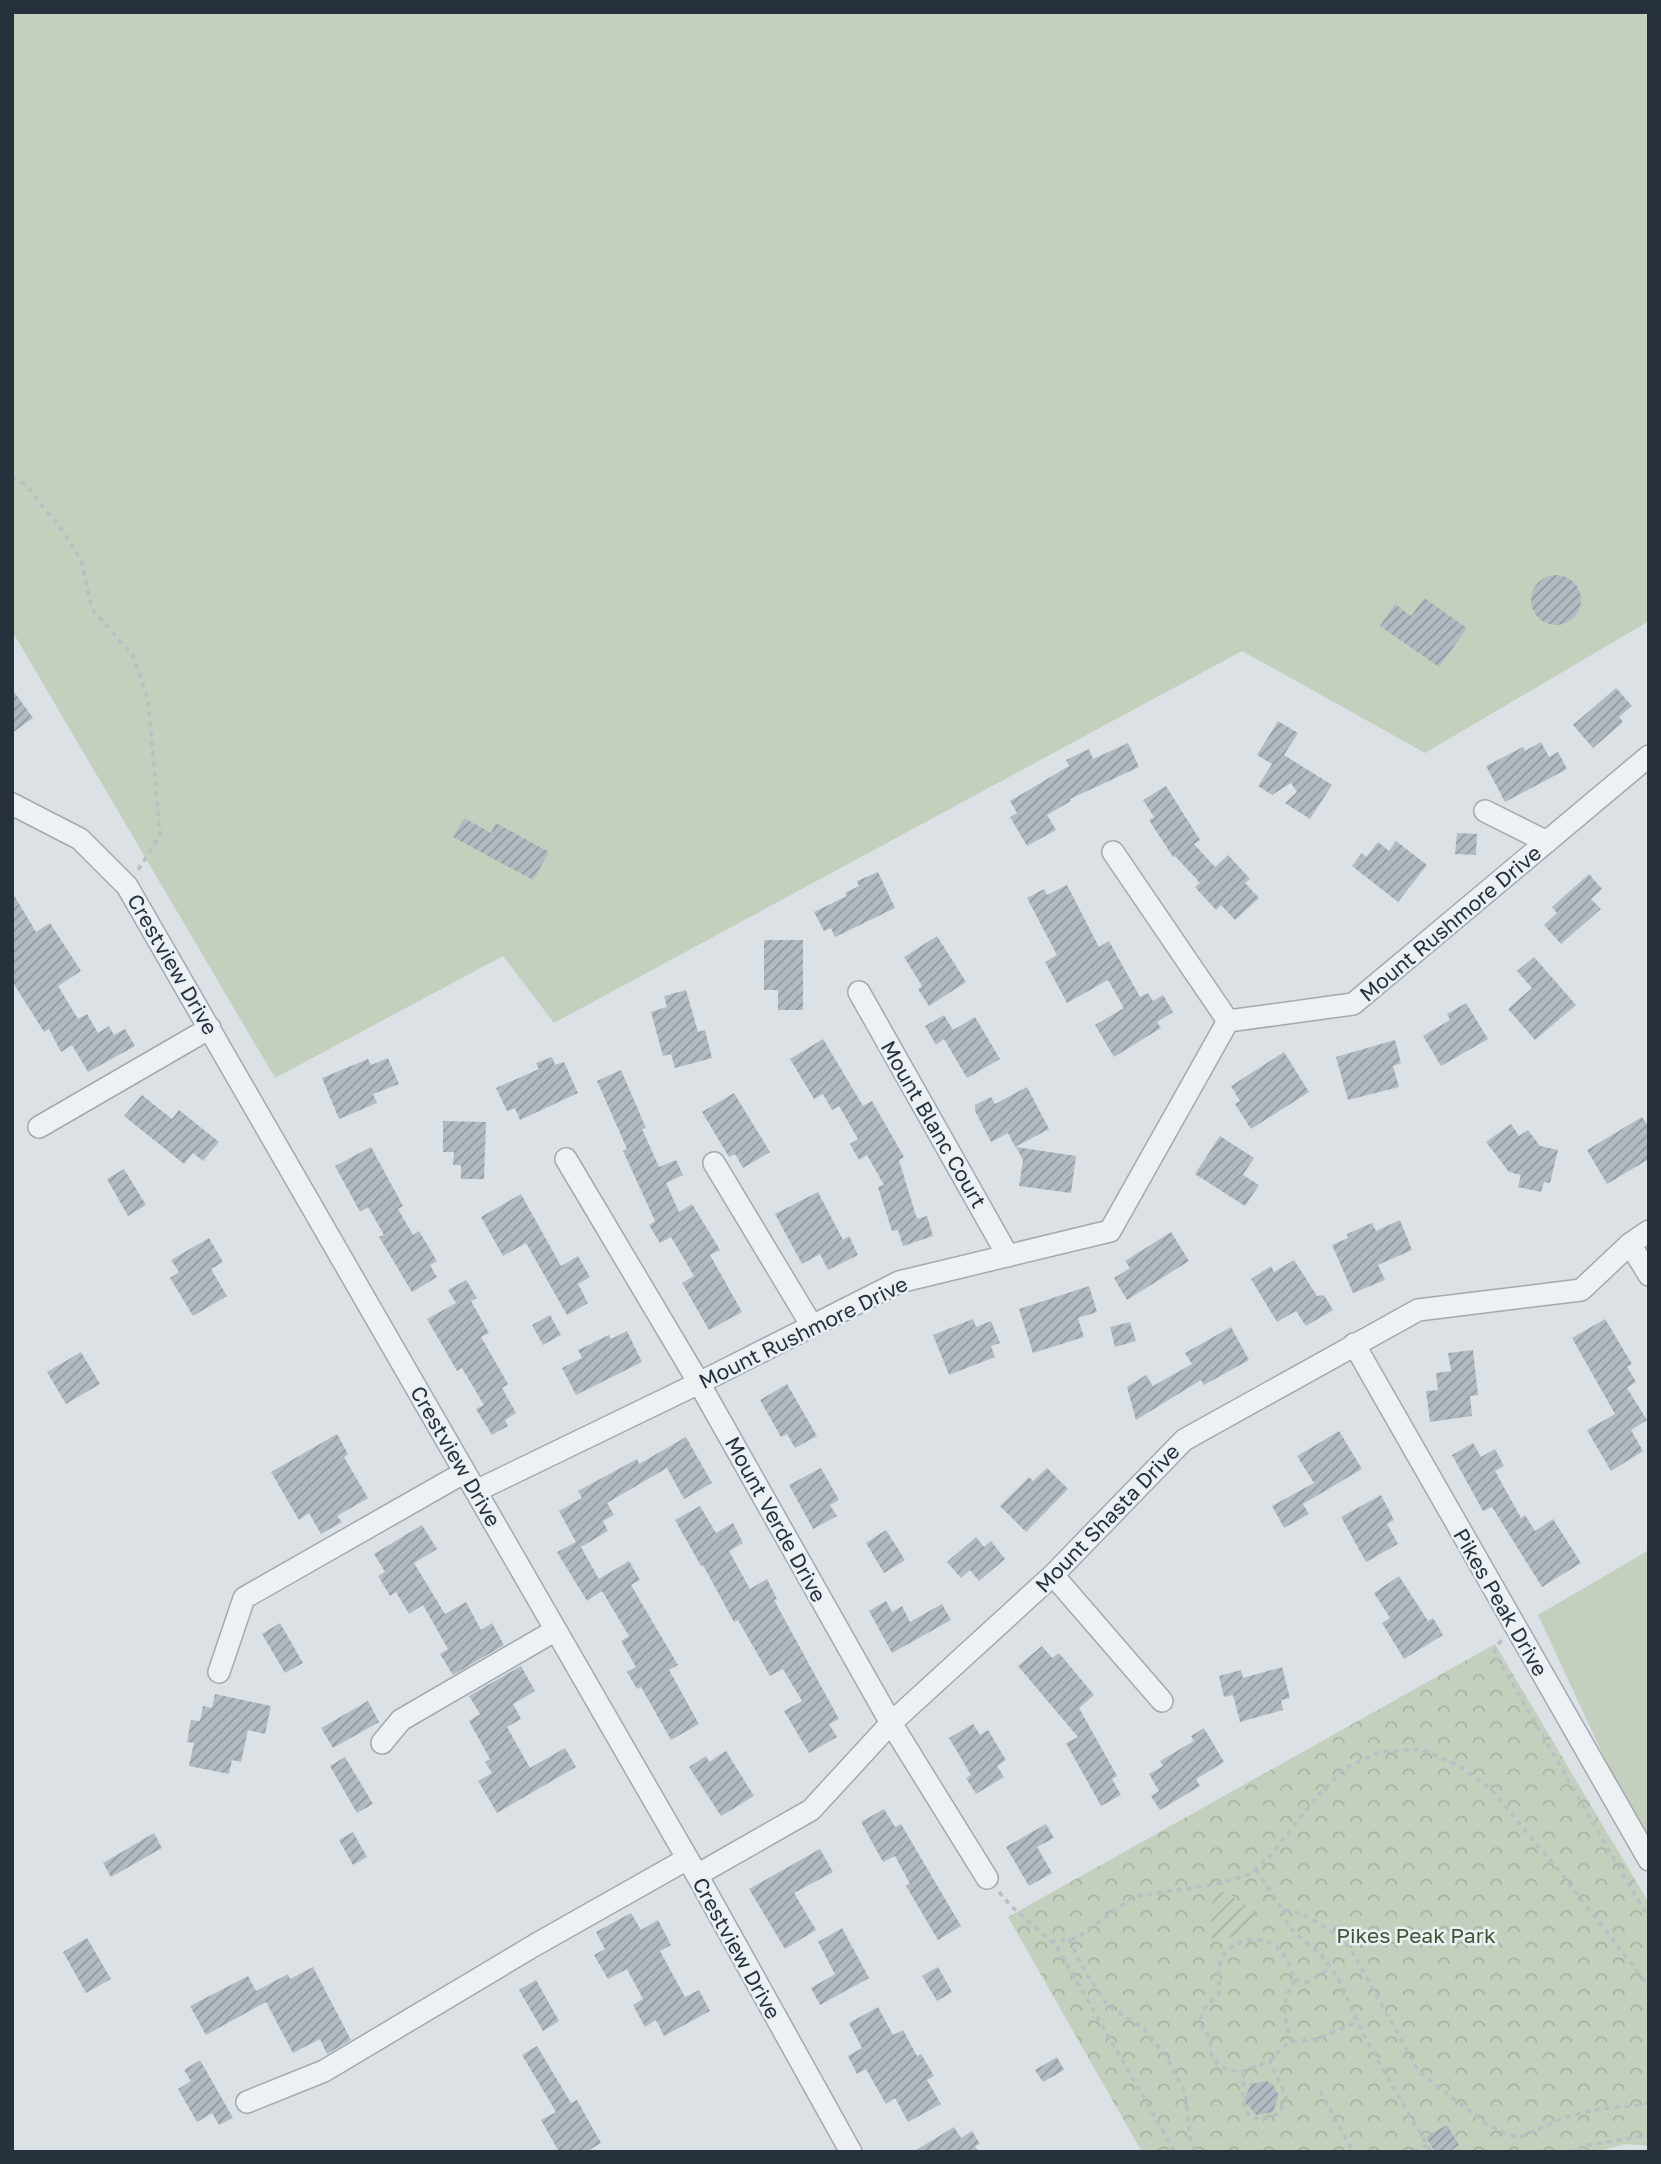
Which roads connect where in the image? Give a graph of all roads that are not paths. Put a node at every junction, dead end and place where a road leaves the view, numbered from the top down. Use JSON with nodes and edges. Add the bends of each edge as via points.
{"nodes":[{"id":1,"x":1649,"y":756,"type":"edge"},
{"id":2,"x":12,"y":804,"type":"edge"},
{"id":3,"x":1485,"y":811,"type":"dead end"},
{"id":4,"x":1547,"y":842,"type":"junction"},
{"id":5,"x":1113,"y":852,"type":"dead end"},
{"id":6,"x":859,"y":992,"type":"dead end"},
{"id":7,"x":1228,"y":1021,"type":"junction"},
{"id":8,"x":211,"y":1028,"type":"junction"},
{"id":9,"x":38,"y":1127,"type":"dead end"},
{"id":10,"x":566,"y":1159,"type":"dead end"},
{"id":11,"x":714,"y":1163,"type":"dead end"},
{"id":12,"x":1649,"y":1231,"type":"edge"},
{"id":13,"x":1630,"y":1244,"type":"junction"},
{"id":14,"x":1009,"y":1256,"type":"junction"},
{"id":15,"x":1649,"y":1275,"type":"edge"},
{"id":16,"x":812,"y":1326,"type":"junction"},
{"id":17,"x":1354,"y":1344,"type":"junction"},
{"id":18,"x":699,"y":1383,"type":"junction"},
{"id":19,"x":465,"y":1472,"type":"junction"},
{"id":20,"x":475,"y":1491,"type":"junction"},
{"id":21,"x":1053,"y":1575,"type":"junction"},
{"id":22,"x":556,"y":1630,"type":"junction"},
{"id":23,"x":219,"y":1672,"type":"dead end"},
{"id":24,"x":1162,"y":1701,"type":"dead end"},
{"id":25,"x":891,"y":1723,"type":"junction"},
{"id":26,"x":382,"y":1743,"type":"dead end"},
{"id":27,"x":1649,"y":1860,"type":"edge"},
{"id":28,"x":692,"y":1867,"type":"junction"},
{"id":29,"x":987,"y":1878,"type":"road end"},
{"id":30,"x":247,"y":2102,"type":"dead end"},
{"id":31,"x":851,"y":2152,"type":"edge"}],
"edges":[{"from":1,"to":4,"type":"street","name":"Mount Rushmore Drive"},
{"from":2,"to":8,"type":"street","name":"Crestview Drive","via":[[80,839],[127,886]]},
{"from":3,"to":4,"type":"street"},
{"from":4,"to":7,"type":"street","name":"Mount Rushmore Drive","via":[[1353,1004]]},
{"from":5,"to":7,"type":"street"},
{"from":6,"to":14,"type":"street","name":"Mount Blanc Court"},
{"from":7,"to":14,"type":"street","name":"Mount Rushmore Drive","via":[[1110,1231]]},
{"from":8,"to":9,"type":"street"},
{"from":8,"to":19,"type":"street","name":"Crestview Drive"},
{"from":10,"to":18,"type":"street","name":"Mount Verde Drive"},
{"from":11,"to":16,"type":"street"},
{"from":12,"to":13,"type":"street","name":"Mount Shasta Drive"},
{"from":13,"to":15,"type":"street"},
{"from":13,"to":17,"type":"street","name":"Mount Shasta Drive","via":[[1581,1290],[1418,1311]]},
{"from":14,"to":16,"type":"street","name":"Mount Rushmore Drive","via":[[899,1282]]},
{"from":16,"to":18,"type":"street","name":"Mount Rushmore Drive"},
{"from":17,"to":21,"type":"street","name":"Mount Shasta Drive","via":[[1184,1440]]},
{"from":17,"to":27,"type":"street","name":"Pikes Peak Drive"},
{"from":18,"to":20,"type":"street","name":"Mount Rushmore Drive"},
{"from":18,"to":25,"type":"street","name":"Mount Verde Drive"},
{"from":19,"to":20,"type":"street","name":"Crestview Drive"},
{"from":19,"to":23,"type":"street","via":[[244,1598]]},
{"from":20,"to":22,"type":"street","name":"Crestview Drive"},
{"from":21,"to":24,"type":"street"},
{"from":21,"to":25,"type":"street","name":"Mount Shasta Drive"},
{"from":22,"to":26,"type":"street","via":[[401,1720]]},
{"from":22,"to":28,"type":"street","name":"Crestview Drive"},
{"from":25,"to":28,"type":"street","name":"Mount Shasta Drive","via":[[811,1810]]},
{"from":25,"to":29,"type":"street","name":"Mount Verde Drive"},
{"from":28,"to":30,"type":"street","name":"Mount Shasta Drive","via":[[524,1951],[324,2071]]},
{"from":28,"to":31,"type":"street","name":"Crestview Drive"}]}
